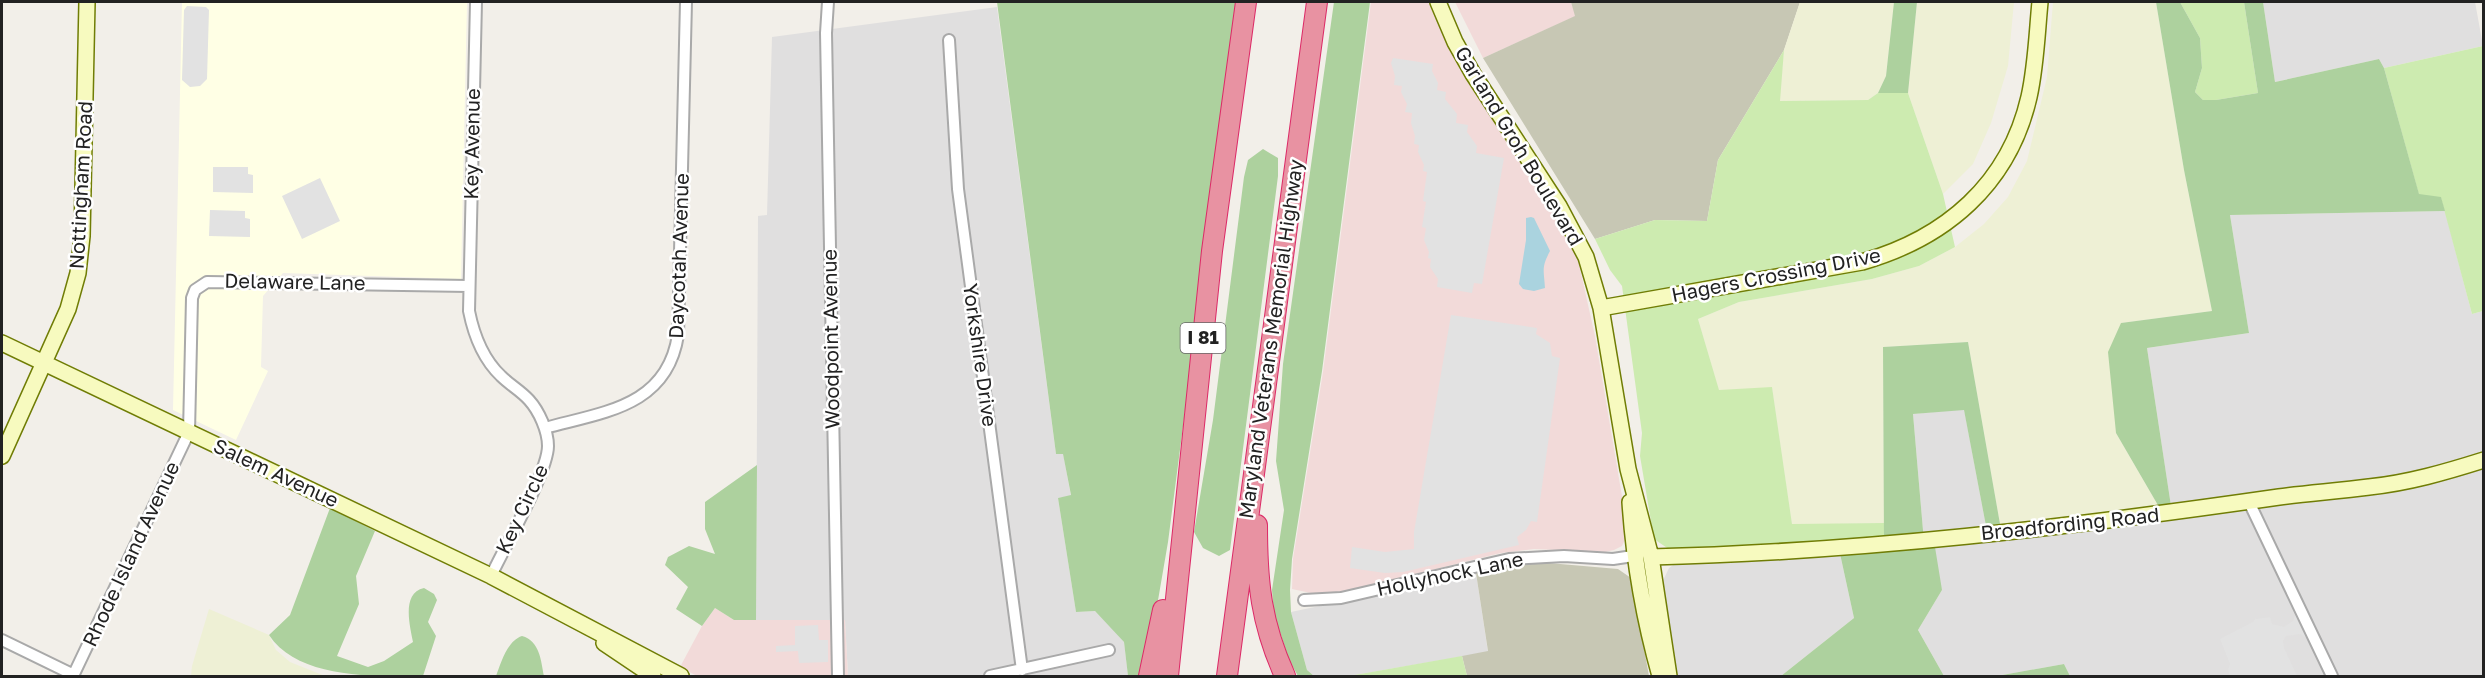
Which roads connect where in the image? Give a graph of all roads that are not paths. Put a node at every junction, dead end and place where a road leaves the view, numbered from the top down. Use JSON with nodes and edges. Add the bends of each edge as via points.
{"nodes":[{"id":1,"x":87,"y":2,"type":"edge"},
{"id":2,"x":476,"y":2,"type":"edge"},
{"id":3,"x":686,"y":2,"type":"edge"},
{"id":4,"x":828,"y":2,"type":"edge"},
{"id":5,"x":1246,"y":2,"type":"edge"},
{"id":6,"x":1317,"y":2,"type":"edge"},
{"id":7,"x":1438,"y":2,"type":"edge"},
{"id":8,"x":2040,"y":2,"type":"edge"},
{"id":9,"x":949,"y":40,"type":"dead end"},
{"id":10,"x":469,"y":286,"type":"junction"},
{"id":11,"x":1601,"y":308,"type":"junction"},
{"id":12,"x":2,"y":343,"type":"edge"},
{"id":13,"x":45,"y":363,"type":"junction"},
{"id":14,"x":1267,"y":372,"type":"junction"},
{"id":15,"x":545,"y":428,"type":"junction"},
{"id":16,"x":189,"y":432,"type":"junction"},
{"id":17,"x":2,"y":456,"type":"edge"},
{"id":18,"x":2484,"y":460,"type":"edge"},
{"id":19,"x":1628,"y":469,"type":"junction"},
{"id":20,"x":1186,"y":495,"type":"junction"},
{"id":21,"x":2249,"y":502,"type":"junction"},
{"id":22,"x":1630,"y":507,"type":"junction"},
{"id":23,"x":1633,"y":556,"type":"junction"},
{"id":24,"x":1651,"y":557,"type":"junction"},
{"id":25,"x":491,"y":576,"type":"junction"},
{"id":26,"x":1304,"y":600,"type":"dead end"},
{"id":27,"x":550,"y":605,"type":"junction"},
{"id":28,"x":1648,"y":631,"type":"junction"},
{"id":29,"x":2,"y":640,"type":"edge"},
{"id":30,"x":1108,"y":650,"type":"dead end"},
{"id":31,"x":1022,"y":670,"type":"junction"},
{"id":32,"x":73,"y":676,"type":"edge"},
{"id":33,"x":653,"y":676,"type":"edge"},
{"id":34,"x":681,"y":676,"type":"edge"},
{"id":35,"x":838,"y":676,"type":"edge"},
{"id":36,"x":990,"y":676,"type":"edge"},
{"id":37,"x":1149,"y":676,"type":"edge"},
{"id":38,"x":1167,"y":676,"type":"edge"},
{"id":39,"x":1227,"y":676,"type":"edge"},
{"id":40,"x":1285,"y":676,"type":"edge"},
{"id":41,"x":1660,"y":676,"type":"edge"},
{"id":42,"x":1669,"y":676,"type":"edge"},
{"id":43,"x":2332,"y":676,"type":"edge"}],
"edges":[{"from":1,"to":13,"type":"street","name":"Nottingham Road","via":[[78,273],[68,309]]},
{"from":2,"to":10,"type":"street","name":"Key Avenue"},
{"from":3,"to":15,"type":"street","name":"Daycotah Avenue","via":[[675,351],[662,377],[639,398]]},
{"from":4,"to":35,"type":"street","name":"Woodpoint Avenue"},
{"from":5,"to":20,"type":"highway","number":"I 81","via":[[1212,251]]},
{"from":6,"to":14,"type":"highway","name":"Maryland Veterans Memorial Highway"},
{"from":7,"to":11,"type":"street","name":"Garland Groh Boulevard","via":[[1473,74],[1572,228],[1586,257]]},
{"from":8,"to":11,"type":"street","name":"Hagers Crossing Drive","via":[[2033,71],[2021,124],[1994,176],[1950,221],[1920,241],[1862,262]]},
{"from":9,"to":31,"type":"street","name":"Yorkshire Drive","via":[[958,189]]},
{"from":10,"to":15,"type":"street","name":"Key Circle","via":[[469,311],[478,344],[500,375],[529,400]]},
{"from":10,"to":16,"type":"street","name":"Delaware Lane","via":[[207,282],[195,290],[192,298]]},
{"from":11,"to":19,"type":"street","name":"Garland Groh Boulevard"},
{"from":12,"to":13,"type":"street","name":"Salem Avenue"},
{"from":13,"to":16,"type":"street","name":"Salem Avenue"},
{"from":13,"to":17,"type":"street","name":"Nottingham Road"},
{"from":14,"to":39,"type":"highway","name":"Maryland Veterans Memorial Highway"},
{"from":14,"to":40,"type":"highway","via":[[1257,517],[1258,582],[1269,635]]},
{"from":15,"to":25,"type":"street","name":"Key Circle","via":[[546,459]]},
{"from":16,"to":25,"type":"street","name":"Salem Avenue"},
{"from":16,"to":32,"type":"street","name":"Rhode Island Avenue"},
{"from":18,"to":21,"type":"street","name":"Broadfording Road","via":[[2413,480]]},
{"from":19,"to":22,"type":"street","name":"Garland Groh Boulevard"},
{"from":19,"to":24,"type":"street","name":"Garland Groh Boulevard"},
{"from":20,"to":37,"type":"highway"},
{"from":20,"to":38,"type":"highway","number":"I 81"},
{"from":21,"to":24,"type":"street","name":"Broadfording Road","via":[[1947,538]]},
{"from":21,"to":43,"type":"street"},
{"from":22,"to":23,"type":"street","name":"Garland Groh Boulevard"},
{"from":22,"to":24,"type":"street"},
{"from":23,"to":26,"type":"street","name":"Hollyhock Lane","via":[[1509,559],[1341,598]]},
{"from":23,"to":28,"type":"street","name":"Garland Groh Boulevard"},
{"from":24,"to":28,"type":"street"},
{"from":24,"to":42,"type":"street","name":"Garland Groh Boulevard"},
{"from":25,"to":27,"type":"street","name":"Salem Avenue"},
{"from":27,"to":33,"type":"street","name":"Salem Avenue"},
{"from":27,"to":34,"type":"street","name":"Salem Avenue"},
{"from":28,"to":41,"type":"street","name":"Garland Groh Boulevard"},
{"from":29,"to":32,"type":"street"},
{"from":30,"to":31,"type":"street"},
{"from":31,"to":36,"type":"street"}]}
